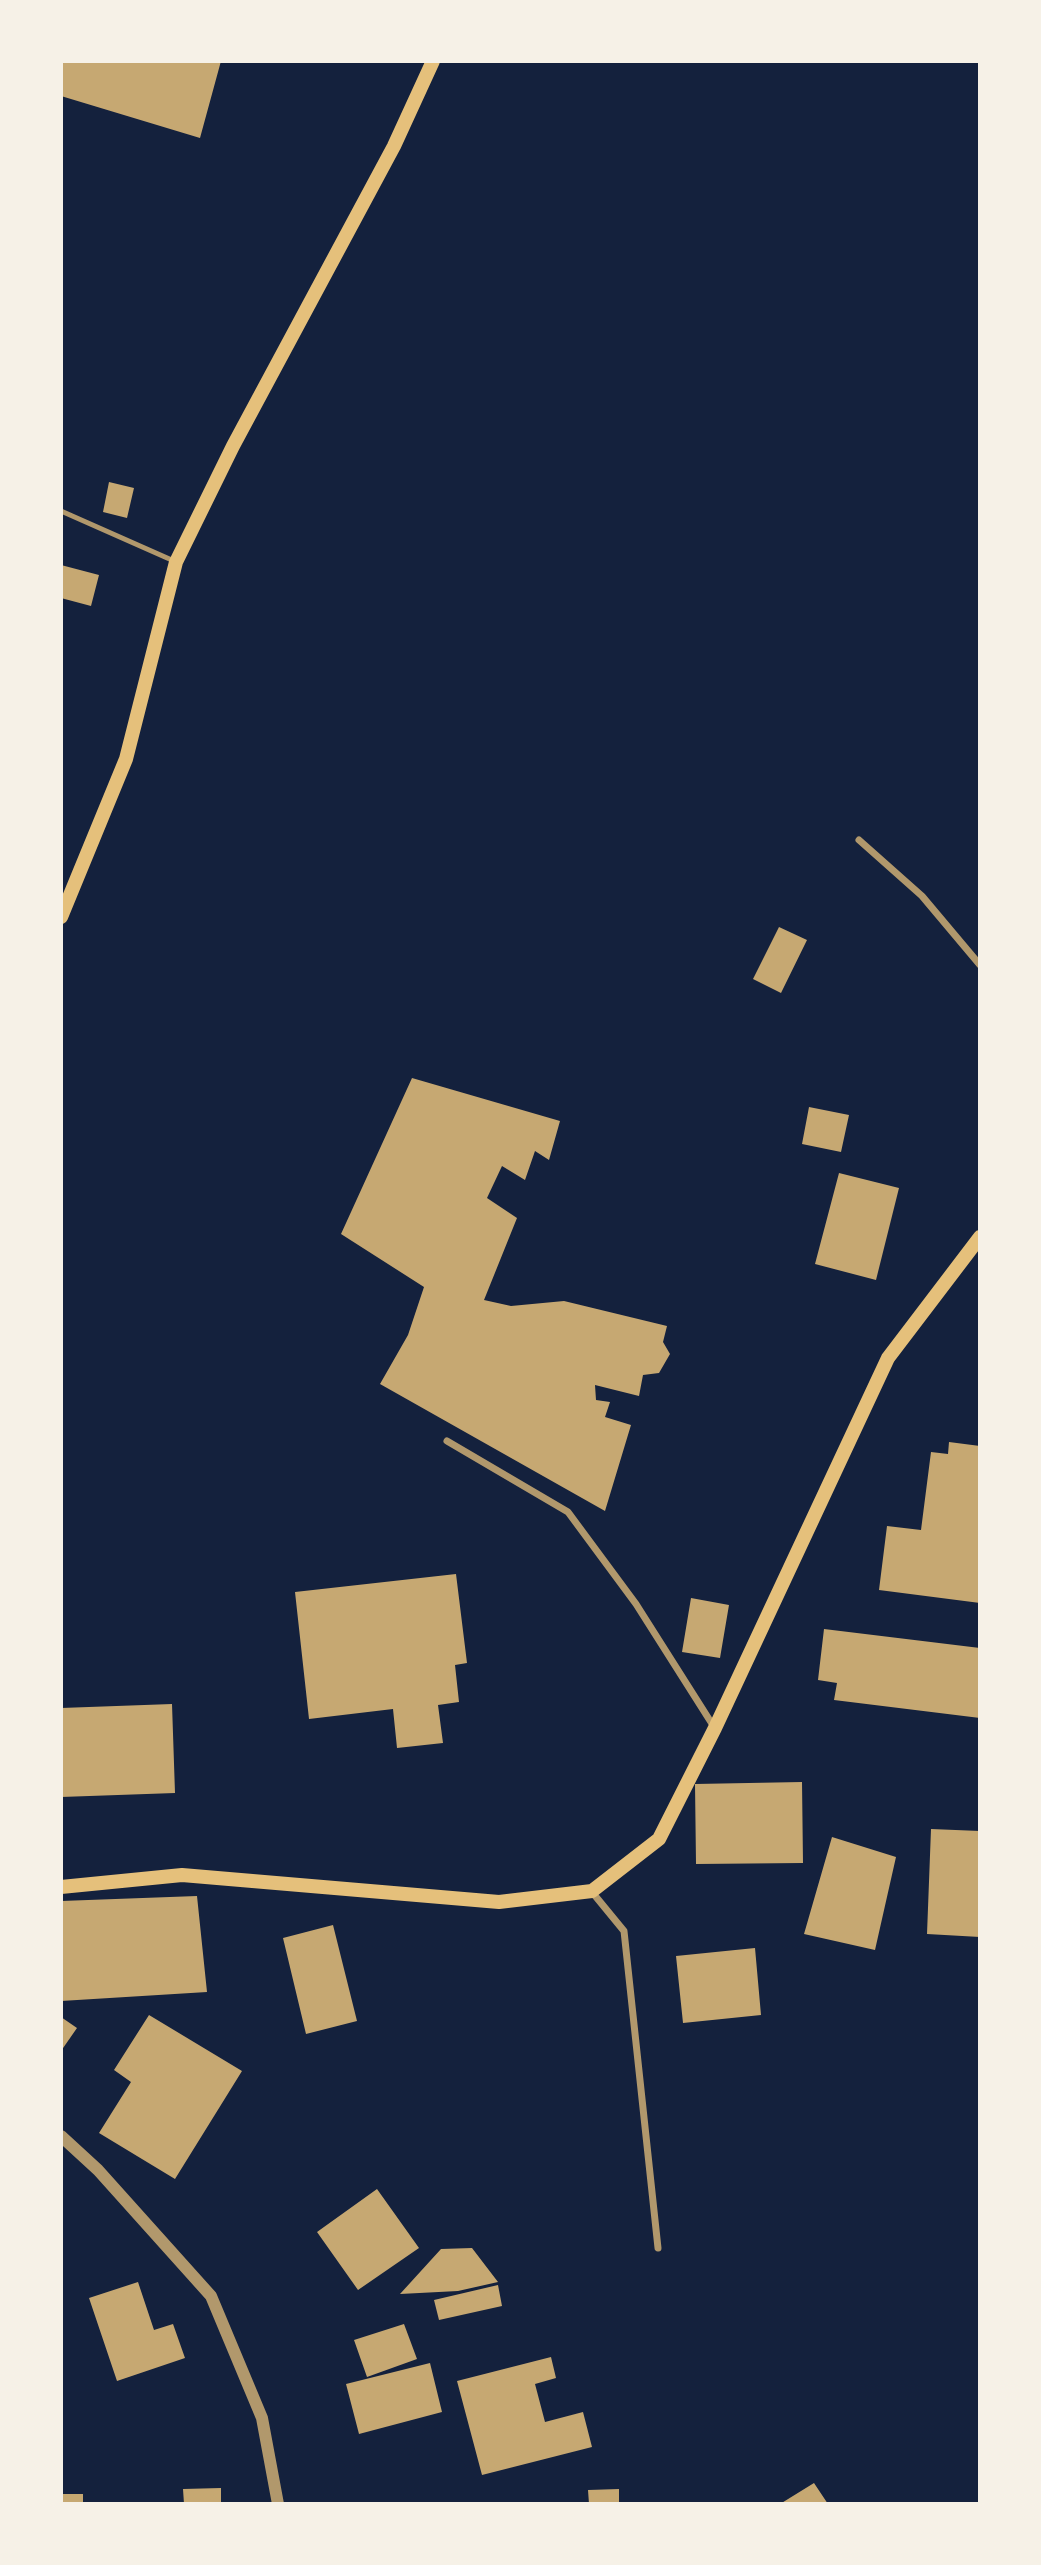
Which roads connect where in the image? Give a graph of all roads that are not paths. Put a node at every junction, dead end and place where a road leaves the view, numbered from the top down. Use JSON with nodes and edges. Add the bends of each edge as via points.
{"nodes":[{"id":1,"x":433,"y":61,"type":"edge"},
{"id":2,"x":61,"y":511,"type":"edge"},
{"id":3,"x":176,"y":562,"type":"junction"},
{"id":4,"x":859,"y":840,"type":"dead end"},
{"id":5,"x":61,"y":918,"type":"edge"},
{"id":6,"x":980,"y":965,"type":"edge"},
{"id":7,"x":980,"y":1237,"type":"edge"},
{"id":8,"x":447,"y":1441,"type":"dead end"},
{"id":9,"x":715,"y":1728,"type":"junction"},
{"id":10,"x":61,"y":1887,"type":"edge"},
{"id":11,"x":592,"y":1891,"type":"junction"},
{"id":12,"x":61,"y":2136,"type":"edge"},
{"id":13,"x":658,"y":2248,"type":"dead end"},
{"id":14,"x":278,"y":2504,"type":"edge"}],
"edges":[{"from":1,"to":3,"type":"main road","via":[[394,146]]},
{"from":2,"to":3,"type":"lane"},
{"from":3,"to":5,"type":"main road","via":[[127,759]]},
{"from":4,"to":6,"type":"street","via":[[922,896]]},
{"from":7,"to":9,"type":"main road","via":[[888,1358]]},
{"from":8,"to":9,"type":"street","via":[[568,1513],[636,1604]]},
{"from":9,"to":11,"type":"main road","via":[[659,1839]]},
{"from":10,"to":11,"type":"main road","via":[[182,1875],[499,1902]]},
{"from":11,"to":13,"type":"street","via":[[624,1931]]},
{"from":12,"to":14,"type":"street","via":[[98,2170],[211,2296],[262,2418]]}]}
